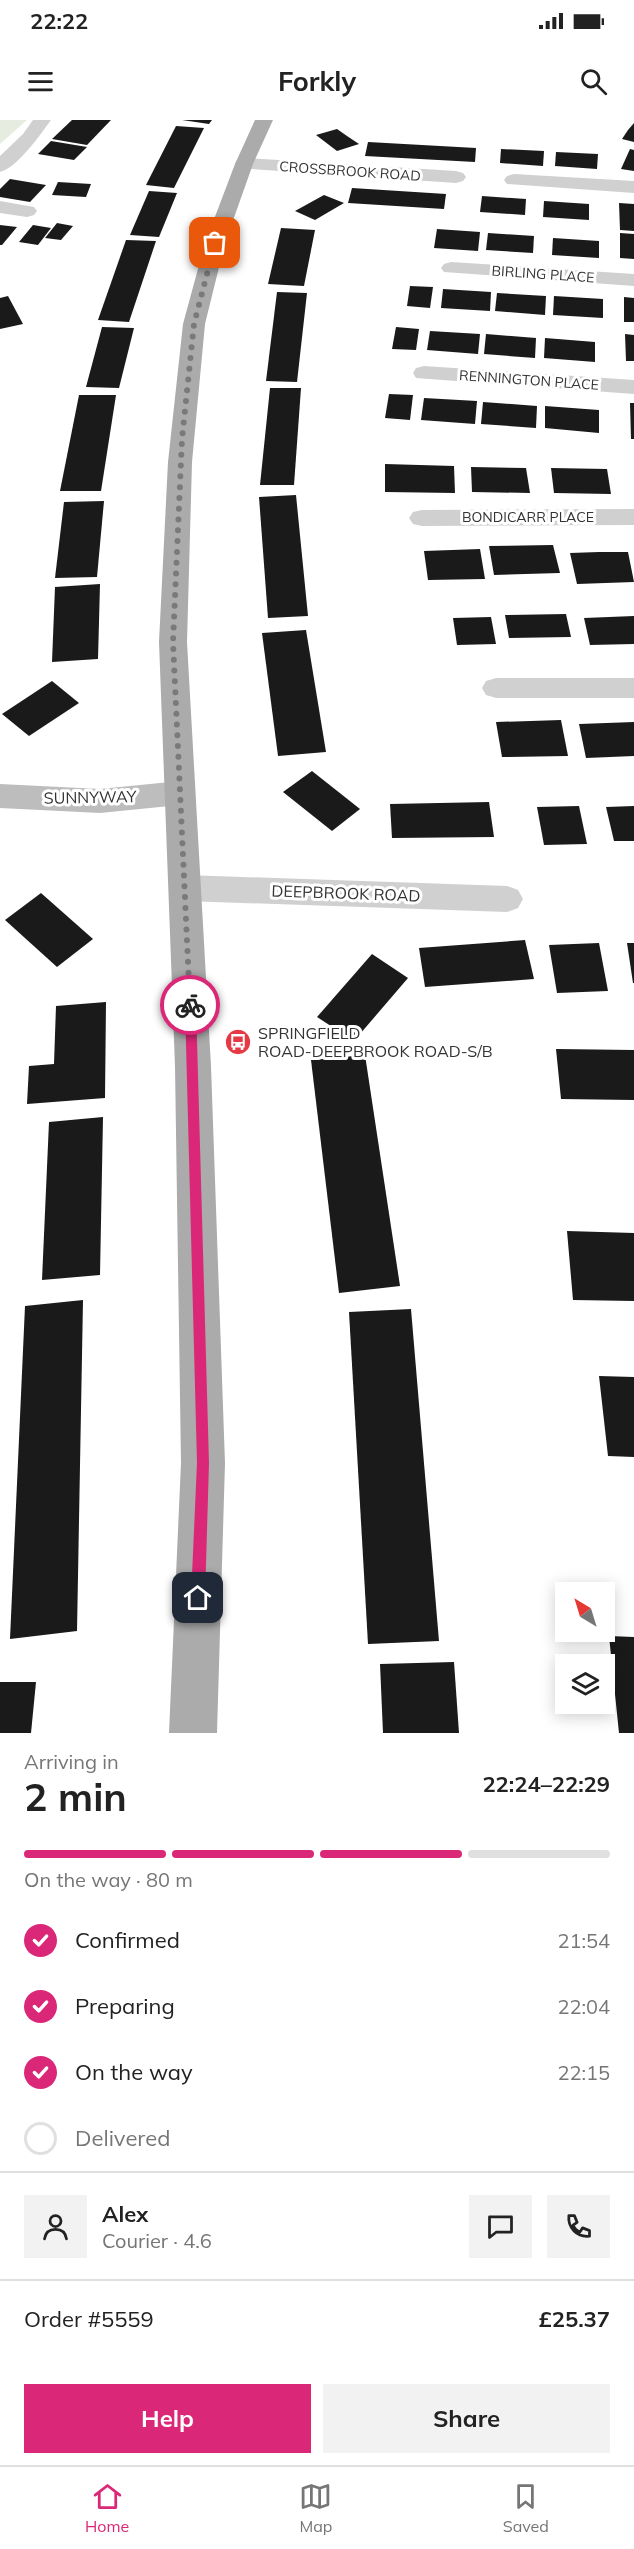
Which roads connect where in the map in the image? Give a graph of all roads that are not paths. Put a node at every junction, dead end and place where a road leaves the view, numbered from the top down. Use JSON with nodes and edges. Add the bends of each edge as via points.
{"nodes":[{"id":1,"x":42,"y":120,"type":"edge"},
{"id":2,"x":264,"y":120,"type":"edge"},
{"id":3,"x":244,"y":164,"type":"junction"},
{"id":4,"x":0,"y":166,"type":"edge"},
{"id":5,"x":456,"y":177,"type":"dead end"},
{"id":6,"x":514,"y":180,"type":"dead end"},
{"id":7,"x":634,"y":187,"type":"edge"},
{"id":8,"x":0,"y":207,"type":"edge"},
{"id":9,"x":27,"y":211,"type":"dead end"},
{"id":10,"x":451,"y":268,"type":"dead end"},
{"id":11,"x":634,"y":280,"type":"edge"},
{"id":12,"x":424,"y":373,"type":"dead end"},
{"id":13,"x":634,"y":387,"type":"edge"},
{"id":14,"x":634,"y":517,"type":"edge"},
{"id":15,"x":422,"y":518,"type":"dead end"},
{"id":16,"x":496,"y":688,"type":"dead end"},
{"id":17,"x":634,"y":688,"type":"edge"},
{"id":18,"x":180,"y":793,"type":"junction"},
{"id":19,"x":0,"y":796,"type":"edge"},
{"id":20,"x":185,"y":888,"type":"junction"},
{"id":21,"x":507,"y":899,"type":"dead end"},
{"id":22,"x":193,"y":1733,"type":"edge"}],
"edges":[{"from":1,"to":4,"type":"street"},
{"from":2,"to":3,"type":"main road"},
{"from":3,"to":5,"type":"street","name":"CROSSBROOK ROAD"},
{"from":3,"to":18,"type":"main road","via":[[215,243],[194,324],[180,462],[173,642]]},
{"from":6,"to":7,"type":"street"},
{"from":8,"to":9,"type":"street"},
{"from":10,"to":11,"type":"street","name":"BIRLING PLACE"},
{"from":12,"to":13,"type":"street","name":"RENNINGTON PLACE"},
{"from":14,"to":15,"type":"street","name":"BONDICARR PLACE"},
{"from":16,"to":17,"type":"street"},
{"from":18,"to":19,"type":"street","name":"SUNNYWAY","via":[[100,801]]},
{"from":18,"to":20,"type":"main road"},
{"from":20,"to":21,"type":"street","name":"DEEPBROOK ROAD"},
{"from":20,"to":22,"type":"main road","via":[[203,1463]]}]}
